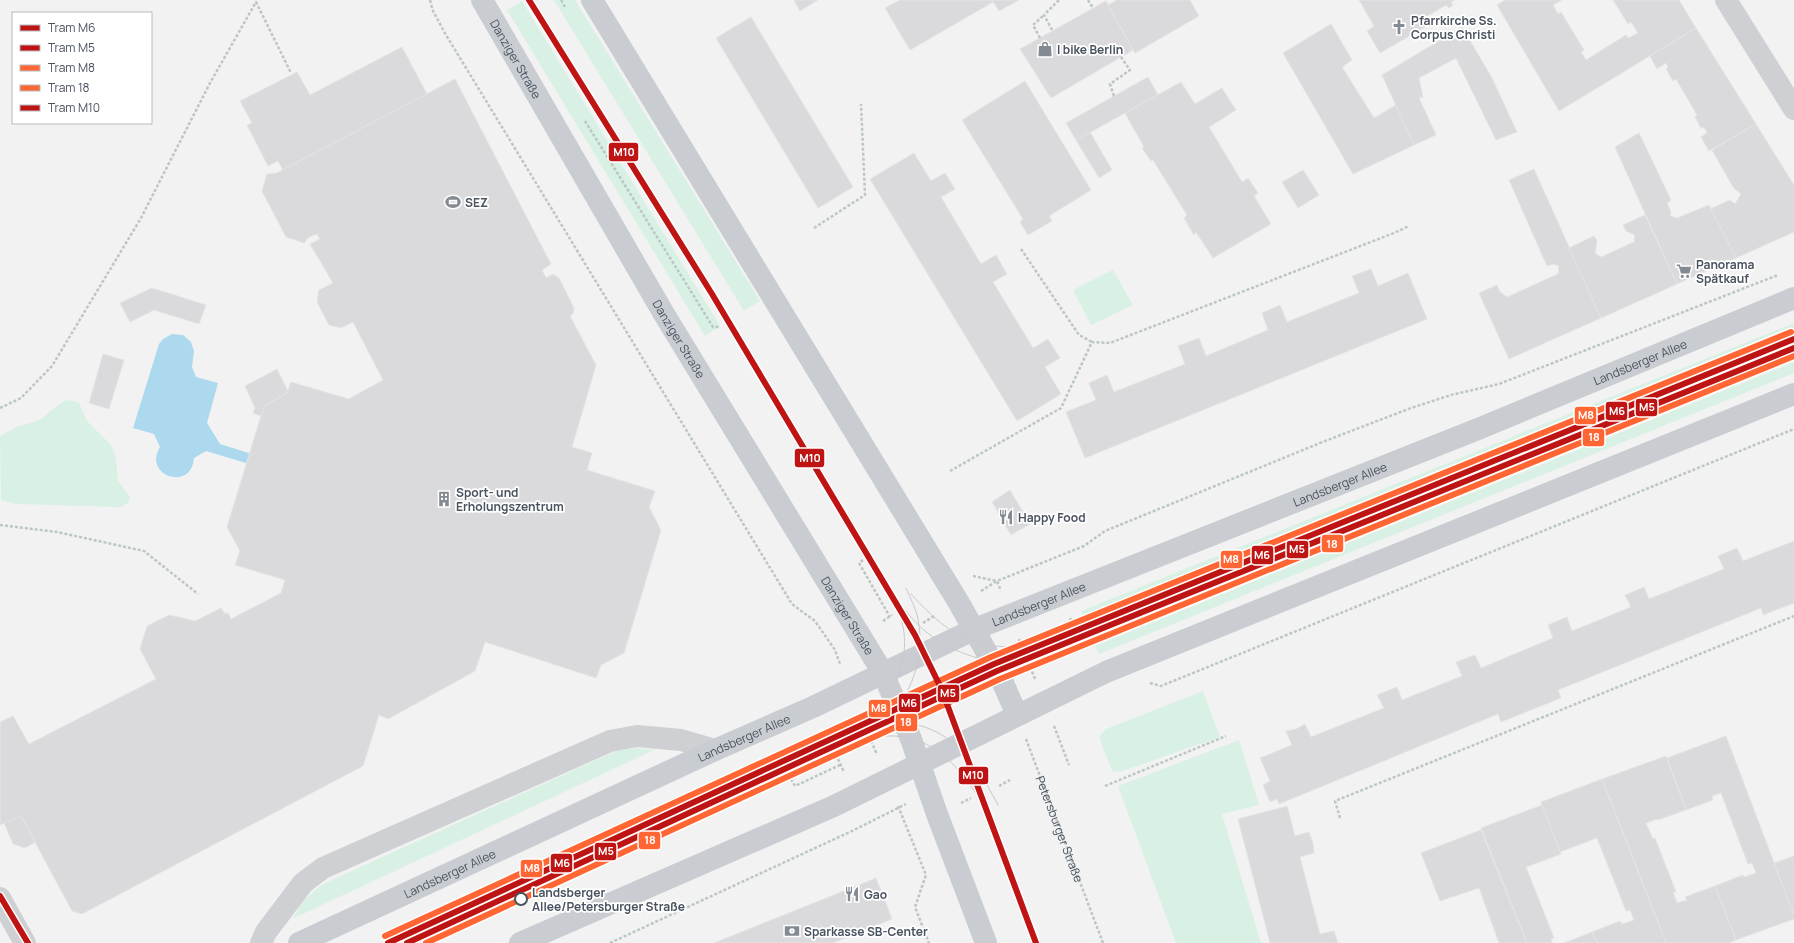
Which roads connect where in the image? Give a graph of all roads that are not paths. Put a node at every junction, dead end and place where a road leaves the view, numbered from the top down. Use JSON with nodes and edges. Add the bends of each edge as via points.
{"nodes":[{"id":1,"x":482,"y":0,"type":"edge"},
{"id":2,"x":1726,"y":0,"type":"edge"},
{"id":3,"x":594,"y":1,"type":"edge"},
{"id":4,"x":1794,"y":110,"type":"edge"},
{"id":5,"x":1794,"y":298,"type":"edge"},
{"id":6,"x":1794,"y":394,"type":"edge"},
{"id":7,"x":975,"y":630,"type":"junction"},
{"id":8,"x":883,"y":672,"type":"junction"},
{"id":9,"x":1017,"y":715,"type":"junction"},
{"id":10,"x":715,"y":750,"type":"junction"},
{"id":11,"x":921,"y":764,"type":"junction"},
{"id":12,"x":0,"y":898,"type":"edge"},
{"id":13,"x":25,"y":943,"type":"edge"},
{"id":14,"x":261,"y":943,"type":"edge"},
{"id":15,"x":298,"y":943,"type":"edge"},
{"id":16,"x":520,"y":943,"type":"edge"},
{"id":17,"x":986,"y":943,"type":"edge"}],
"edges":[{"from":1,"to":8,"type":"main road","name":"Danziger Straße","via":[[664,314]]},
{"from":2,"to":4,"type":"street"},
{"from":3,"to":7,"type":"main road"},
{"from":5,"to":7,"type":"main road","name":"Landsberger Allee","via":[[1478,429]]},
{"from":6,"to":9,"type":"main road","via":[[1106,672]]},
{"from":7,"to":8,"type":"main road","name":"Landsberger Allee"},
{"from":7,"to":9,"type":"main road","via":[[1000,676]]},
{"from":8,"to":10,"type":"main road","name":"Landsberger Allee"},
{"from":8,"to":11,"type":"main road","name":"Danziger Straße"},
{"from":9,"to":11,"type":"main road"},
{"from":10,"to":14,"type":"street","via":[[681,740],[637,736],[610,741],[323,868],[303,883],[266,932]]},
{"from":10,"to":15,"type":"main road","name":"Landsberger Allee"},
{"from":11,"to":16,"type":"main road","via":[[834,806]]},
{"from":11,"to":17,"type":"main road","via":[[937,814]]},
{"from":12,"to":13,"type":"street"}]}
